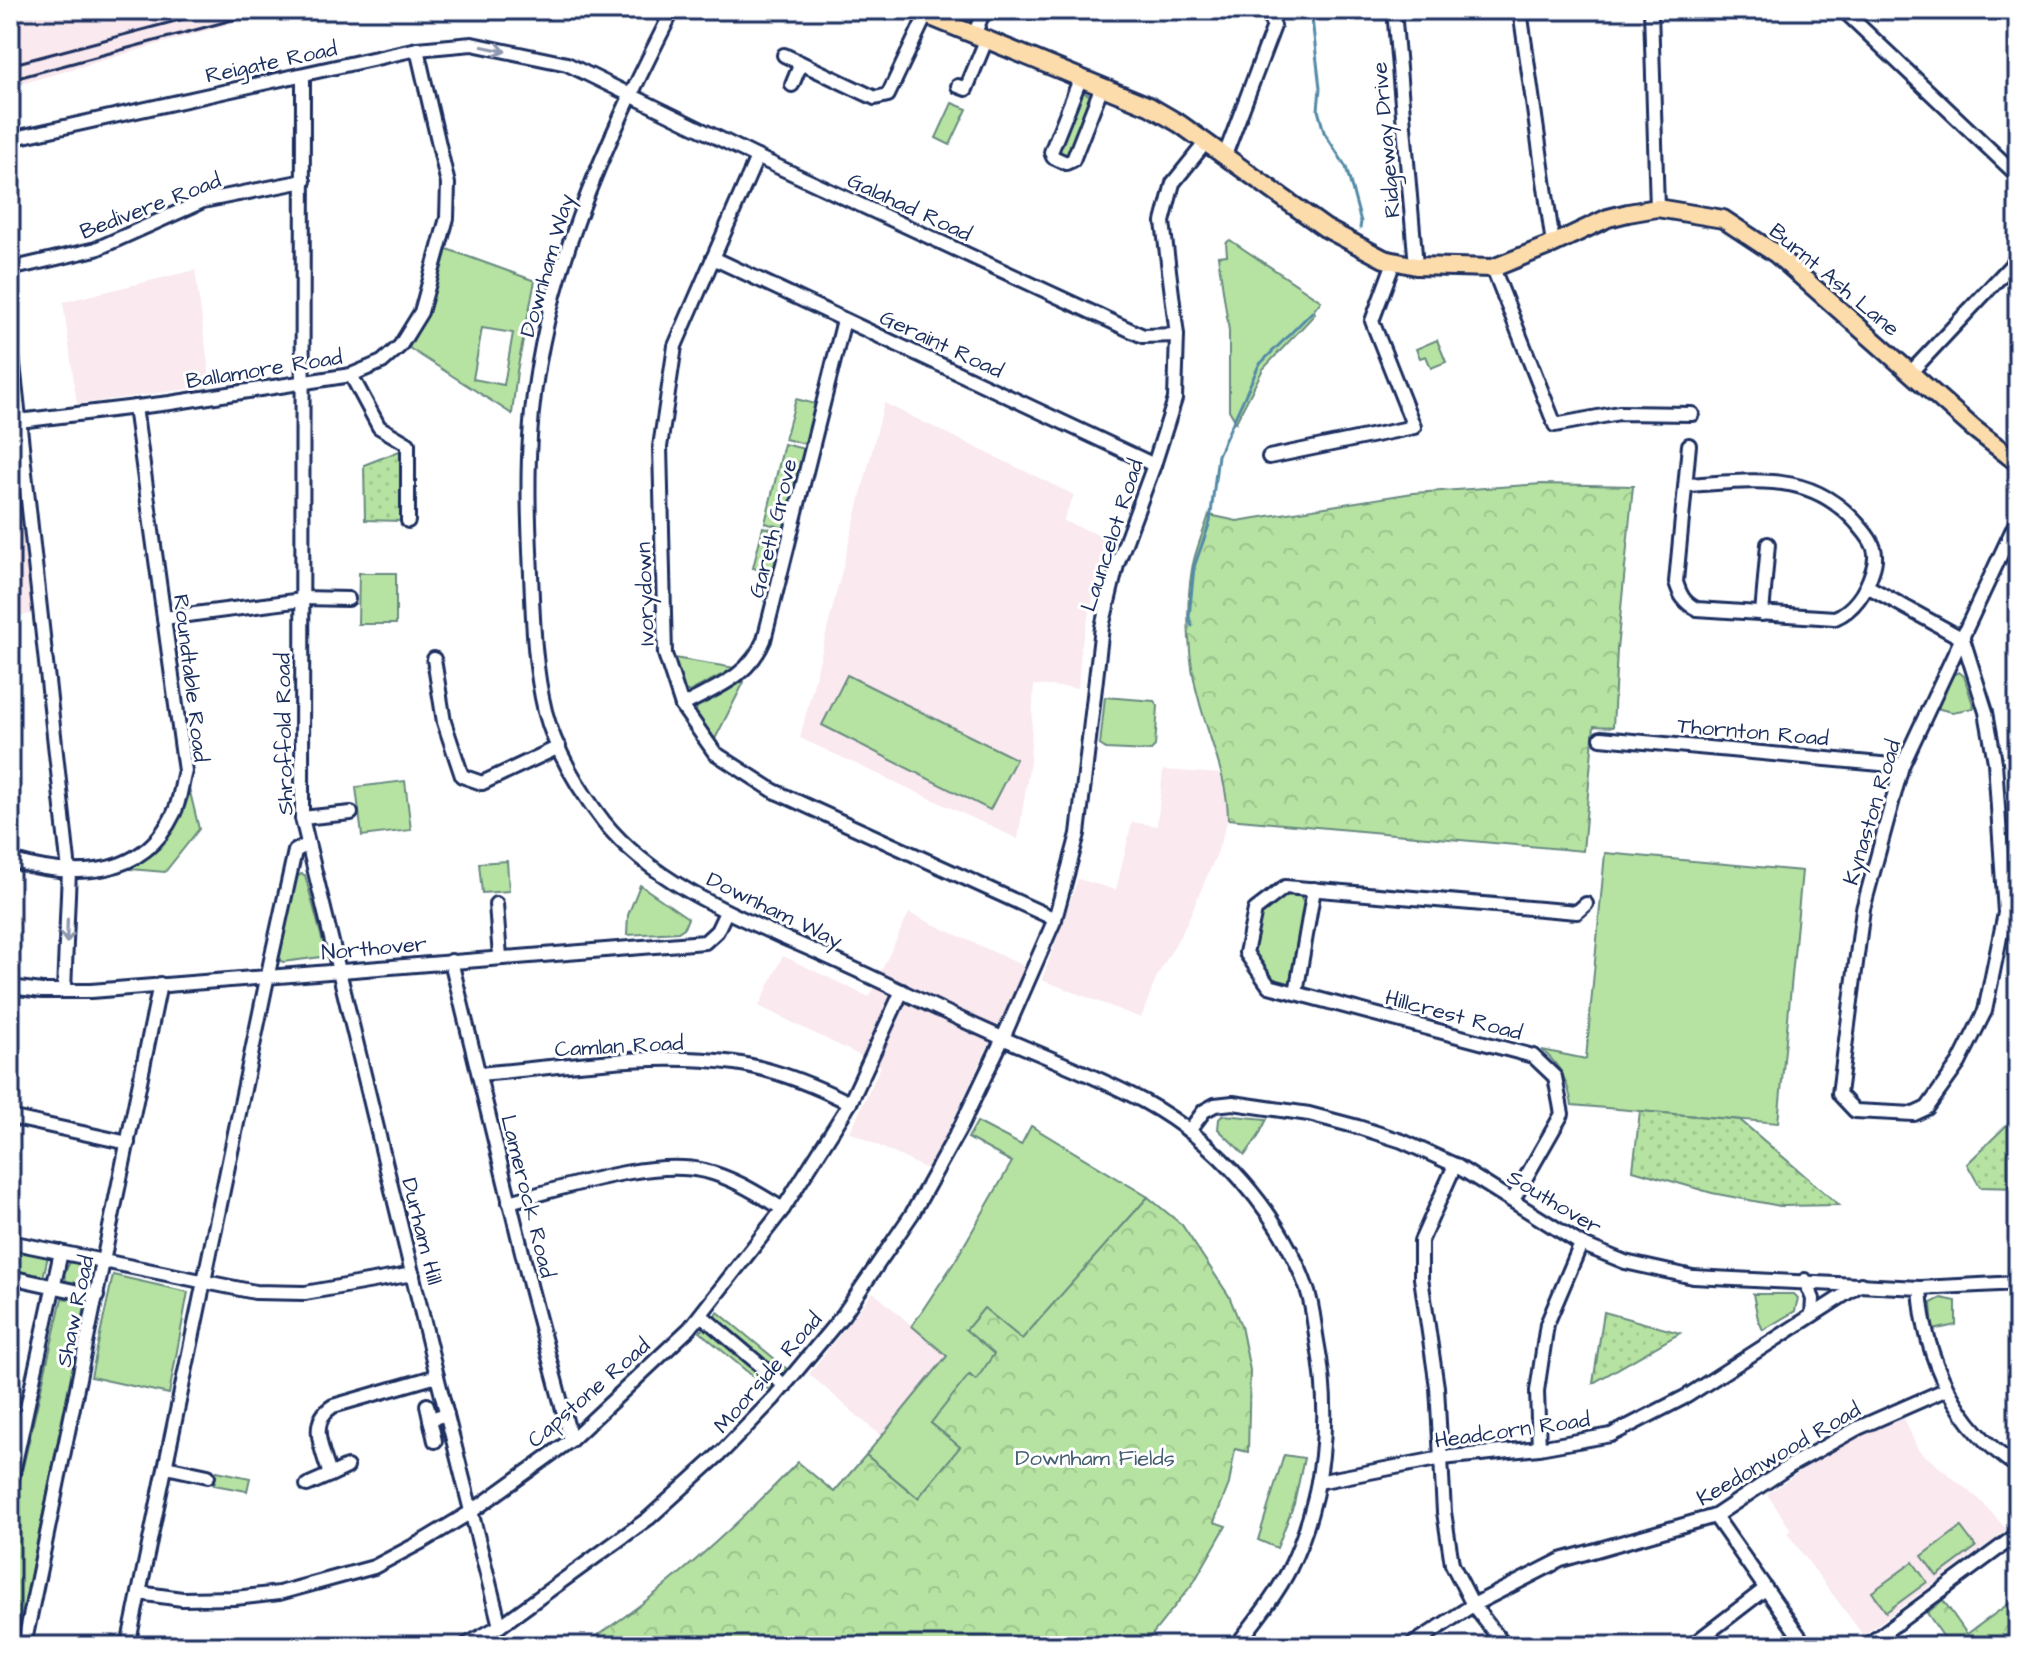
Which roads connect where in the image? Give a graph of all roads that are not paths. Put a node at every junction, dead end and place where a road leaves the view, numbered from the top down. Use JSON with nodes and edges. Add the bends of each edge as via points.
{"nodes":[{"id":1,"x":673,"y":10,"type":"edge"},
{"id":2,"x":984,"y":10,"type":"edge"},
{"id":3,"x":1265,"y":10,"type":"edge"},
{"id":4,"x":1394,"y":10,"type":"edge"},
{"id":5,"x":1520,"y":10,"type":"edge"},
{"id":6,"x":1651,"y":10,"type":"edge"},
{"id":7,"x":1843,"y":10,"type":"edge"},
{"id":8,"x":920,"y":12,"type":"edge"},
{"id":9,"x":981,"y":36,"type":"junction"},
{"id":10,"x":417,"y":49,"type":"junction"},
{"id":11,"x":784,"y":55,"type":"dead end"},
{"id":12,"x":801,"y":63,"type":"junction"},
{"id":13,"x":303,"y":75,"type":"junction"},
{"id":14,"x":1081,"y":77,"type":"junction"},
{"id":15,"x":792,"y":85,"type":"dead end"},
{"id":16,"x":1102,"y":86,"type":"junction"},
{"id":17,"x":966,"y":89,"type":"dead end"},
{"id":18,"x":630,"y":96,"type":"junction"},
{"id":19,"x":10,"y":139,"type":"edge"},
{"id":20,"x":1206,"y":142,"type":"junction"},
{"id":21,"x":1225,"y":155,"type":"junction"},
{"id":22,"x":757,"y":157,"type":"junction"},
{"id":23,"x":2018,"y":176,"type":"edge"},
{"id":24,"x":304,"y":181,"type":"junction"},
{"id":25,"x":1657,"y":208,"type":"junction"},
{"id":26,"x":1553,"y":244,"type":"junction"},
{"id":27,"x":713,"y":258,"type":"junction"},
{"id":28,"x":2018,"y":258,"type":"edge"},
{"id":29,"x":1394,"y":262,"type":"junction"},
{"id":30,"x":1416,"y":266,"type":"junction"},
{"id":31,"x":1493,"y":268,"type":"junction"},
{"id":32,"x":10,"y":269,"type":"edge"},
{"id":33,"x":844,"y":320,"type":"junction"},
{"id":34,"x":1177,"y":335,"type":"junction"},
{"id":35,"x":10,"y":337,"type":"edge"},
{"id":36,"x":1911,"y":372,"type":"junction"},
{"id":37,"x":351,"y":375,"type":"junction"},
{"id":38,"x":304,"y":381,"type":"junction"},
{"id":39,"x":135,"y":407,"type":"junction"},
{"id":40,"x":1692,"y":414,"type":"dead end"},
{"id":41,"x":15,"y":421,"type":"edge"},
{"id":42,"x":1689,"y":445,"type":"dead end"},
{"id":43,"x":1269,"y":457,"type":"dead end"},
{"id":44,"x":2018,"y":463,"type":"edge"},
{"id":45,"x":1154,"y":465,"type":"junction"},
{"id":46,"x":1687,"y":485,"type":"junction"},
{"id":47,"x":2018,"y":518,"type":"edge"},
{"id":48,"x":408,"y":521,"type":"dead end"},
{"id":49,"x":2013,"y":540,"type":"edge"},
{"id":50,"x":1768,"y":544,"type":"dead end"},
{"id":51,"x":1867,"y":586,"type":"junction"},
{"id":52,"x":302,"y":599,"type":"junction"},
{"id":53,"x":348,"y":599,"type":"dead end"},
{"id":54,"x":1762,"y":614,"type":"junction"},
{"id":55,"x":164,"y":618,"type":"junction"},
{"id":56,"x":1963,"y":639,"type":"junction"},
{"id":57,"x":434,"y":659,"type":"dead end"},
{"id":58,"x":682,"y":706,"type":"junction"},
{"id":59,"x":1601,"y":738,"type":"dead end"},
{"id":60,"x":559,"y":747,"type":"junction"},
{"id":61,"x":1902,"y":766,"type":"junction"},
{"id":62,"x":351,"y":813,"type":"dead end"},
{"id":63,"x":302,"y":818,"type":"junction"},
{"id":64,"x":308,"y":844,"type":"junction"},
{"id":65,"x":10,"y":860,"type":"edge"},
{"id":66,"x":69,"y":871,"type":"junction"},
{"id":67,"x":1314,"y":889,"type":"junction"},
{"id":68,"x":496,"y":904,"type":"dead end"},
{"id":69,"x":1586,"y":904,"type":"dead end"},
{"id":70,"x":726,"y":912,"type":"junction"},
{"id":71,"x":1055,"y":919,"type":"junction"},
{"id":72,"x":500,"y":957,"type":"junction"},
{"id":73,"x":451,"y":961,"type":"junction"},
{"id":74,"x":338,"y":970,"type":"junction"},
{"id":75,"x":268,"y":975,"type":"junction"},
{"id":76,"x":160,"y":984,"type":"junction"},
{"id":77,"x":10,"y":987,"type":"edge"},
{"id":78,"x":64,"y":991,"type":"junction"},
{"id":79,"x":902,"y":991,"type":"junction"},
{"id":80,"x":1296,"y":993,"type":"junction"},
{"id":81,"x":1003,"y":1038,"type":"junction"},
{"id":82,"x":479,"y":1074,"type":"junction"},
{"id":83,"x":850,"y":1103,"type":"junction"},
{"id":84,"x":10,"y":1117,"type":"edge"},
{"id":85,"x":1189,"y":1131,"type":"junction"},
{"id":86,"x":128,"y":1143,"type":"junction"},
{"id":87,"x":1455,"y":1165,"type":"junction"},
{"id":88,"x":1513,"y":1200,"type":"junction"},
{"id":89,"x":509,"y":1202,"type":"junction"},
{"id":90,"x":783,"y":1209,"type":"junction"},
{"id":91,"x":10,"y":1242,"type":"edge"},
{"id":92,"x":1581,"y":1244,"type":"junction"},
{"id":93,"x":61,"y":1252,"type":"junction"},
{"id":94,"x":105,"y":1262,"type":"junction"},
{"id":95,"x":413,"y":1274,"type":"junction"},
{"id":96,"x":10,"y":1277,"type":"edge"},
{"id":97,"x":1805,"y":1280,"type":"junction"},
{"id":98,"x":204,"y":1282,"type":"junction"},
{"id":99,"x":1862,"y":1283,"type":"junction"},
{"id":100,"x":2018,"y":1283,"type":"edge"},
{"id":101,"x":53,"y":1287,"type":"junction"},
{"id":102,"x":1920,"y":1288,"type":"junction"},
{"id":103,"x":97,"y":1296,"type":"junction"},
{"id":104,"x":701,"y":1315,"type":"junction"},
{"id":105,"x":1812,"y":1315,"type":"junction"},
{"id":106,"x":437,"y":1376,"type":"junction"},
{"id":107,"x":785,"y":1386,"type":"junction"},
{"id":108,"x":1947,"y":1389,"type":"junction"},
{"id":109,"x":427,"y":1405,"type":"dead end"},
{"id":110,"x":447,"y":1414,"type":"junction"},
{"id":111,"x":430,"y":1419,"type":"junction"},
{"id":112,"x":571,"y":1440,"type":"junction"},
{"id":113,"x":435,"y":1441,"type":"dead end"},
{"id":114,"x":1539,"y":1448,"type":"junction"},
{"id":115,"x":1442,"y":1458,"type":"junction"},
{"id":116,"x":166,"y":1467,"type":"junction"},
{"id":117,"x":347,"y":1467,"type":"dead end"},
{"id":118,"x":2018,"y":1467,"type":"edge"},
{"id":119,"x":330,"y":1475,"type":"junction"},
{"id":120,"x":208,"y":1476,"type":"dead end"},
{"id":121,"x":1318,"y":1482,"type":"junction"},
{"id":122,"x":307,"y":1485,"type":"dead end"},
{"id":123,"x":10,"y":1486,"type":"edge"},
{"id":124,"x":471,"y":1512,"type":"junction"},
{"id":125,"x":1715,"y":1516,"type":"junction"},
{"id":126,"x":2018,"y":1534,"type":"edge"},
{"id":127,"x":1765,"y":1589,"type":"junction"},
{"id":128,"x":139,"y":1593,"type":"junction"},
{"id":129,"x":1473,"y":1605,"type":"junction"},
{"id":130,"x":500,"y":1626,"type":"junction"},
{"id":131,"x":24,"y":1646,"type":"edge"},
{"id":132,"x":128,"y":1646,"type":"edge"},
{"id":133,"x":464,"y":1646,"type":"edge"},
{"id":134,"x":1236,"y":1646,"type":"edge"},
{"id":135,"x":1410,"y":1646,"type":"edge"},
{"id":136,"x":1505,"y":1646,"type":"edge"},
{"id":137,"x":1691,"y":1646,"type":"edge"},
{"id":138,"x":1806,"y":1646,"type":"edge"},
{"id":139,"x":1866,"y":1646,"type":"edge"}],
"edges":[{"from":1,"to":18,"type":"street","name":"Downham Way"},
{"from":2,"to":9,"type":"street"},
{"from":3,"to":21,"type":"street","via":[[1274,26]]},
{"from":4,"to":30,"type":"street","name":"Ridgeway Drive"},
{"from":5,"to":26,"type":"street"},
{"from":6,"to":25,"type":"street"},
{"from":7,"to":23,"type":"street"},
{"from":8,"to":9,"type":"main road","name":"Burnt Ash Lane"},
{"from":8,"to":12,"type":"street","via":[[888,100]]},
{"from":9,"to":14,"type":"main road","name":"Burnt Ash Lane"},
{"from":9,"to":17,"type":"street"},
{"from":10,"to":13,"type":"street","name":"Reigate Road"},
{"from":10,"to":18,"type":"street","name":"Reigate Road","one_way":true,"via":[[472,44],[567,64]]},
{"from":10,"to":37,"type":"street","name":"Ballamore Road","via":[[448,184],[447,218],[411,330],[382,362]]},
{"from":11,"to":12,"type":"street"},
{"from":12,"to":15,"type":"street"},
{"from":13,"to":19,"type":"street","name":"Reigate Road"},
{"from":13,"to":24,"type":"street","name":"Shroffold Road"},
{"from":14,"to":16,"type":"main road","name":"Burnt Ash Lane"},
{"from":14,"to":16,"type":"street","via":[[1051,152],[1066,163],[1073,160]]},
{"from":16,"to":20,"type":"main road","name":"Burnt Ash Lane","via":[[1149,106]]},
{"from":18,"to":22,"type":"street","name":"Galahad Road"},
{"from":18,"to":60,"type":"street","name":"Downham Way","via":[[594,174],[562,265],[547,318],[529,438],[534,646],[544,709]]},
{"from":20,"to":21,"type":"main road","name":"Burnt Ash Lane"},
{"from":20,"to":34,"type":"street","name":"Launcelot Road","via":[[1173,183],[1163,222]]},
{"from":21,"to":29,"type":"main road","name":"Burnt Ash Lane","via":[[1325,228]]},
{"from":22,"to":27,"type":"street","name":"Ivorydown"},
{"from":22,"to":34,"type":"street","name":"Galahad Road","via":[[1143,336]]},
{"from":24,"to":32,"type":"street","name":"Bedivere Road","via":[[203,201],[96,249]]},
{"from":24,"to":38,"type":"street","name":"Shroffold Road"},
{"from":25,"to":26,"type":"main road","name":"Burnt Ash Lane","via":[[1608,218]]},
{"from":25,"to":36,"type":"main road","name":"Burnt Ash Lane","via":[[1723,219],[1776,254]]},
{"from":26,"to":31,"type":"main road","name":"Burnt Ash Lane"},
{"from":27,"to":33,"type":"street","name":"Geraint Road"},
{"from":27,"to":58,"type":"street","name":"Ivorydown","via":[[675,346],[660,447],[665,654]]},
{"from":28,"to":36,"type":"street"},
{"from":29,"to":30,"type":"main road","name":"Burnt Ash Lane"},
{"from":29,"to":43,"type":"street","via":[[1372,321],[1414,427]]},
{"from":30,"to":31,"type":"main road","name":"Burnt Ash Lane"},
{"from":31,"to":40,"type":"street","via":[[1555,425],[1619,413]]},
{"from":33,"to":45,"type":"street","name":"Geraint Road"},
{"from":33,"to":58,"type":"street","name":"Gareth Grove","via":[[757,658],[744,672]]},
{"from":34,"to":45,"type":"street","name":"Launcelot Road","via":[[1175,399]]},
{"from":35,"to":41,"type":"street"},
{"from":36,"to":44,"type":"main road","name":"Burnt Ash Lane"},
{"from":37,"to":38,"type":"street","name":"Ballamore Road"},
{"from":37,"to":48,"type":"street","via":[[379,427],[408,444]]},
{"from":38,"to":39,"type":"street","name":"Ballamore Road"},
{"from":38,"to":52,"type":"street","name":"Shroffold Road"},
{"from":39,"to":41,"type":"street","name":"Ballamore Road"},
{"from":39,"to":55,"type":"street","name":"Roundtable Road"},
{"from":41,"to":66,"type":"street"},
{"from":42,"to":46,"type":"street"},
{"from":45,"to":71,"type":"street","name":"Launcelot Road","via":[[1117,565],[1102,627],[1078,834]]},
{"from":46,"to":51,"type":"street","via":[[1764,480],[1829,496],[1874,545],[1877,554]]},
{"from":46,"to":54,"type":"street","via":[[1676,582],[1680,594],[1697,609]]},
{"from":47,"to":49,"type":"street","name":"Kynaston Road"},
{"from":49,"to":56,"type":"street","name":"Kynaston Road"},
{"from":50,"to":54,"type":"street"},
{"from":51,"to":54,"type":"street","via":[[1850,610],[1835,618]]},
{"from":51,"to":56,"type":"street"},
{"from":52,"to":53,"type":"street"},
{"from":52,"to":55,"type":"street"},
{"from":52,"to":63,"type":"street","name":"Shroffold Road"},
{"from":55,"to":66,"type":"street","name":"Roundtable Road","via":[[185,771],[175,812],[140,853],[109,869]]},
{"from":56,"to":61,"type":"street","name":"Kynaston Road"},
{"from":56,"to":61,"type":"street","name":"Kynaston Road","via":[[1995,762],[2005,913],[1985,1011],[1959,1063],[1927,1108],[1914,1114],[1855,1111],[1839,1094],[1863,909]]},
{"from":57,"to":60,"type":"street","via":[[444,722],[462,776],[482,783]]},
{"from":58,"to":71,"type":"street","name":"Ivorydown","via":[[715,753],[774,791]]},
{"from":59,"to":61,"type":"street","name":"Thornton Road"},
{"from":60,"to":70,"type":"street","name":"Downham Way","via":[[615,835],[650,865]]},
{"from":62,"to":63,"type":"street"},
{"from":63,"to":64,"type":"street","name":"Shroffold Road"},
{"from":64,"to":74,"type":"street","name":"Durham Hill"},
{"from":64,"to":75,"type":"street","name":"Shroffold Road","via":[[295,851]]},
{"from":65,"to":66,"type":"street","name":"Roundtable Road"},
{"from":66,"to":78,"type":"street","one_way":true},
{"from":67,"to":69,"type":"street","name":"Hillcrest Road","via":[[1577,912]]},
{"from":67,"to":80,"type":"street"},
{"from":67,"to":80,"type":"street","name":"Hillcrest Road","via":[[1285,887],[1255,910],[1246,953],[1269,986]]},
{"from":68,"to":72,"type":"street"},
{"from":70,"to":72,"type":"street","name":"Northover","via":[[705,942]]},
{"from":70,"to":79,"type":"street","name":"Downham Way"},
{"from":71,"to":81,"type":"street","name":"Launcelot Road"},
{"from":72,"to":73,"type":"street","name":"Northover"},
{"from":73,"to":74,"type":"street","name":"Northover"},
{"from":73,"to":82,"type":"street","name":"Lamerock Road"},
{"from":74,"to":75,"type":"street","name":"Northover"},
{"from":74,"to":95,"type":"street","name":"Durham Hill"},
{"from":75,"to":76,"type":"street","name":"Northover"},
{"from":75,"to":98,"type":"street","name":"Shroffold Road"},
{"from":76,"to":78,"type":"street","name":"Northover"},
{"from":76,"to":86,"type":"street","name":"Shaw Road"},
{"from":77,"to":78,"type":"street","name":"Northover"},
{"from":79,"to":81,"type":"street","name":"Downham Way"},
{"from":79,"to":83,"type":"street","name":"Capstone Road"},
{"from":80,"to":88,"type":"street","name":"Hillcrest Road","via":[[1533,1056],[1555,1077],[1562,1114]]},
{"from":81,"to":85,"type":"street","name":"Downham Way","via":[[1142,1100]]},
{"from":81,"to":107,"type":"street","name":"Moorside Road","via":[[912,1214],[843,1315]]},
{"from":82,"to":83,"type":"street","name":"Camlan Road","via":[[666,1058],[736,1063],[783,1075]]},
{"from":82,"to":89,"type":"street","name":"Lamerock Road"},
{"from":83,"to":90,"type":"street","name":"Capstone Road"},
{"from":84,"to":86,"type":"street"},
{"from":85,"to":87,"type":"street","name":"Southover","via":[[1215,1105],[1272,1107],[1402,1141]]},
{"from":85,"to":121,"type":"street","name":"Downham Way","via":[[1254,1196],[1307,1286],[1325,1399]]},
{"from":86,"to":94,"type":"street","name":"Shaw Road"},
{"from":87,"to":88,"type":"street","name":"Southover"},
{"from":87,"to":115,"type":"street","via":[[1421,1241]]},
{"from":88,"to":92,"type":"street","name":"Southover"},
{"from":89,"to":90,"type":"street","via":[[664,1167],[703,1170],[734,1180]]},
{"from":89,"to":112,"type":"street","name":"Lamerock Road"},
{"from":90,"to":104,"type":"street","name":"Capstone Road"},
{"from":91,"to":93,"type":"street"},
{"from":92,"to":97,"type":"street","name":"Southover","via":[[1625,1262],[1693,1277]]},
{"from":92,"to":114,"type":"street","via":[[1547,1324],[1537,1391]]},
{"from":93,"to":94,"type":"street"},
{"from":93,"to":101,"type":"street"},
{"from":94,"to":98,"type":"street"},
{"from":94,"to":103,"type":"street","name":"Shaw Road"},
{"from":95,"to":98,"type":"street","via":[[305,1293],[255,1292]]},
{"from":95,"to":106,"type":"street","name":"Durham Hill"},
{"from":96,"to":101,"type":"street"},
{"from":97,"to":99,"type":"street","name":"Southover"},
{"from":97,"to":105,"type":"street","via":[[1813,1299]]},
{"from":98,"to":116,"type":"street","name":"Shroffold Road"},
{"from":99,"to":102,"type":"street","name":"Southover"},
{"from":99,"to":105,"type":"street","name":"Headcorn Road"},
{"from":100,"to":102,"type":"street","name":"Southover"},
{"from":101,"to":103,"type":"street"},
{"from":101,"to":123,"type":"street"},
{"from":102,"to":108,"type":"street","via":[[1925,1328]]},
{"from":103,"to":131,"type":"street","name":"Shaw Road"},
{"from":104,"to":107,"type":"street"},
{"from":104,"to":112,"type":"street","name":"Capstone Road"},
{"from":105,"to":114,"type":"street","name":"Headcorn Road","via":[[1687,1396],[1611,1435]]},
{"from":106,"to":110,"type":"street","name":"Durham Hill"},
{"from":106,"to":119,"type":"street","via":[[323,1412],[318,1436]]},
{"from":107,"to":130,"type":"street","name":"Moorside Road","via":[[649,1518]]},
{"from":108,"to":118,"type":"street","via":[[1973,1428]]},
{"from":108,"to":125,"type":"street","name":"Keedonwood Road","via":[[1858,1428]]},
{"from":109,"to":111,"type":"street"},
{"from":110,"to":111,"type":"street"},
{"from":110,"to":124,"type":"street","name":"Durham Hill"},
{"from":111,"to":113,"type":"street"},
{"from":112,"to":124,"type":"street","name":"Capstone Road"},
{"from":114,"to":115,"type":"street","name":"Headcorn Road"},
{"from":115,"to":121,"type":"street","name":"Headcorn Road"},
{"from":115,"to":129,"type":"street","via":[[1452,1564]]},
{"from":116,"to":120,"type":"street"},
{"from":116,"to":128,"type":"street","name":"Shroffold Road"},
{"from":117,"to":119,"type":"street"},
{"from":119,"to":122,"type":"street"},
{"from":121,"to":134,"type":"street","name":"Downham Way","via":[[1288,1571]]},
{"from":124,"to":128,"type":"street","name":"Capstone Road","via":[[374,1567],[303,1587],[235,1598]]},
{"from":124,"to":130,"type":"street","name":"Durham Hill"},
{"from":125,"to":127,"type":"street"},
{"from":125,"to":129,"type":"street","name":"Keedonwood Road","via":[[1561,1560]]},
{"from":126,"to":139,"type":"street"},
{"from":127,"to":137,"type":"street"},
{"from":127,"to":138,"type":"street"},
{"from":128,"to":132,"type":"street","name":"Shroffold Road"},
{"from":129,"to":135,"type":"street","name":"Keedonwood Road"},
{"from":129,"to":136,"type":"street"},
{"from":130,"to":133,"type":"street","name":"Moorside Road"}]}
